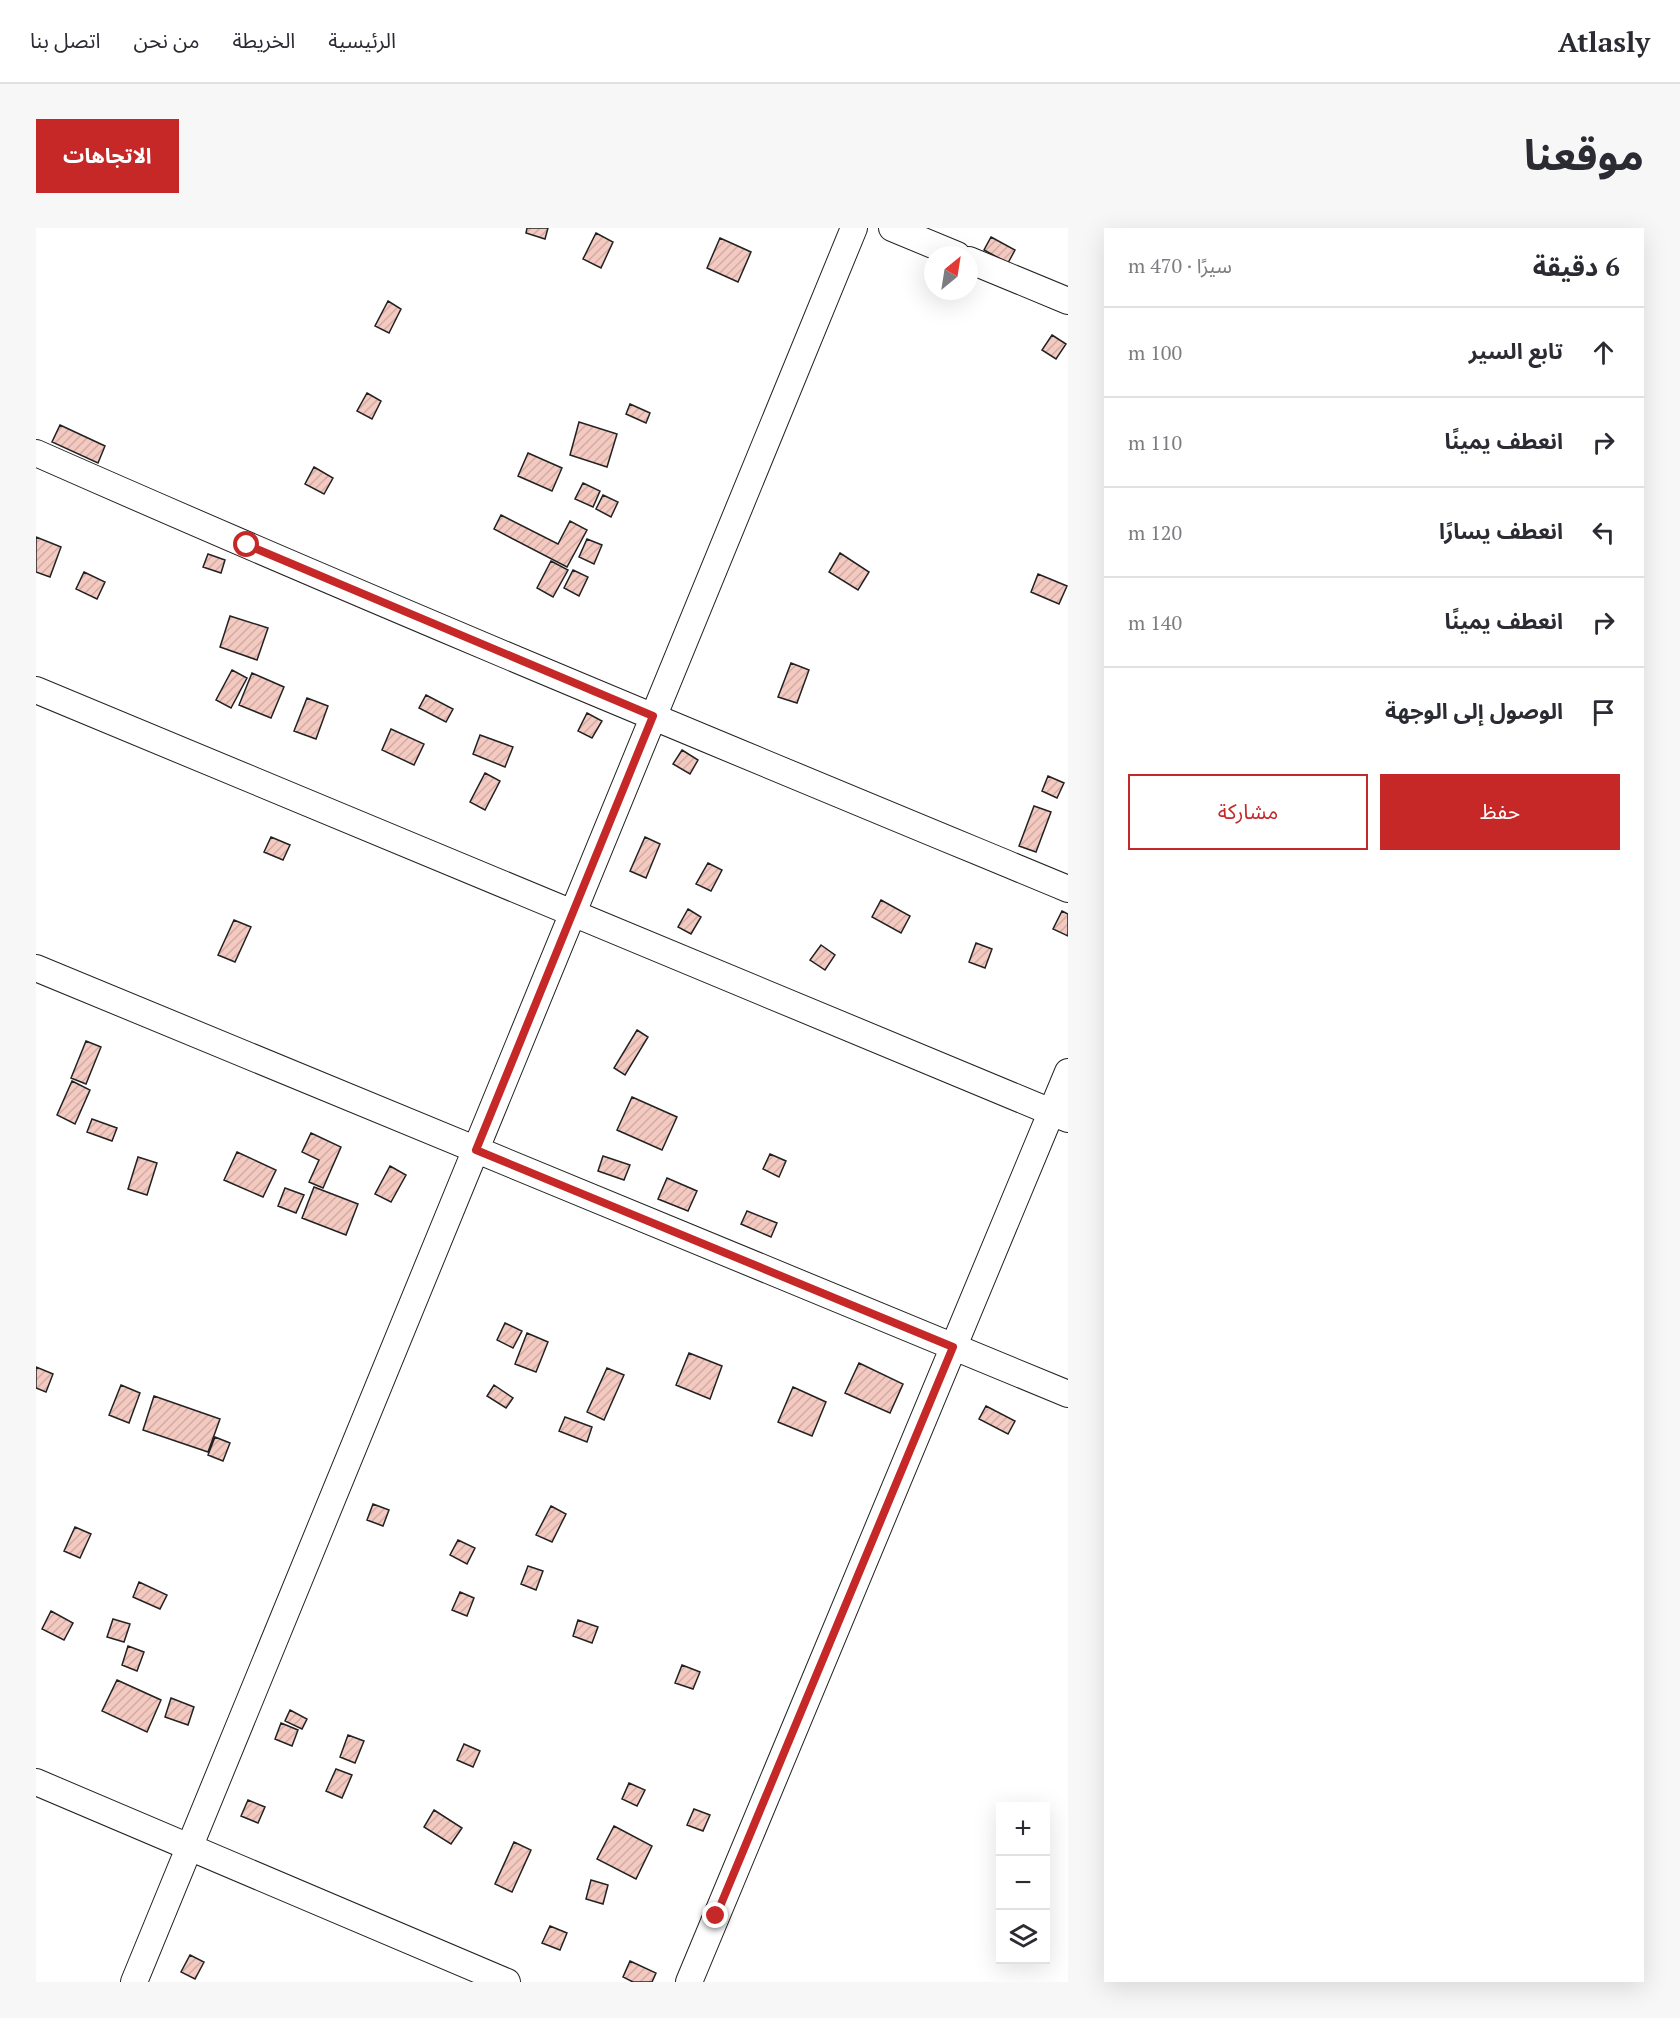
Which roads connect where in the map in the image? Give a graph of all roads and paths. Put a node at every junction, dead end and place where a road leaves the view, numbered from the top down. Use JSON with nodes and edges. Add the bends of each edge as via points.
{"nodes":[{"id":1,"x":854,"y":228,"type":"edge"},
{"id":2,"x":892,"y":228,"type":"edge"},
{"id":3,"x":935,"y":246,"type":"edge"},
{"id":4,"x":978,"y":264,"type":"edge"},
{"id":5,"x":1068,"y":301,"type":"edge"},
{"id":6,"x":36,"y":453,"type":"edge"},
{"id":7,"x":36,"y":690,"type":"edge"},
{"id":8,"x":653,"y":716,"type":"junction"},
{"id":9,"x":1068,"y":889,"type":"edge"},
{"id":10,"x":573,"y":913,"type":"junction"},
{"id":11,"x":36,"y":968,"type":"edge"},
{"id":12,"x":1068,"y":1071,"type":"edge"},
{"id":13,"x":1060,"y":1116,"type":"edge"},
{"id":14,"x":476,"y":1150,"type":"junction"},
{"id":15,"x":953,"y":1347,"type":"junction"},
{"id":16,"x":1068,"y":1394,"type":"edge"},
{"id":17,"x":36,"y":1782,"type":"edge"},
{"id":18,"x":189,"y":1847,"type":"junction"},
{"id":19,"x":134,"y":1982,"type":"edge"},
{"id":20,"x":507,"y":1982,"type":"edge"},
{"id":21,"x":688,"y":1982,"type":"edge"}],
"edges":[{"from":1,"to":8,"type":"street"},
{"from":2,"to":3,"type":"street"},
{"from":4,"to":5,"type":"street"},
{"from":6,"to":8,"type":"street"},
{"from":7,"to":10,"type":"street"},
{"from":8,"to":9,"type":"street"},
{"from":8,"to":10,"type":"street"},
{"from":10,"to":13,"type":"street"},
{"from":10,"to":14,"type":"street"},
{"from":11,"to":14,"type":"street"},
{"from":12,"to":13,"type":"street"},
{"from":13,"to":15,"type":"street"},
{"from":14,"to":15,"type":"street"},
{"from":14,"to":18,"type":"street"},
{"from":15,"to":16,"type":"street"},
{"from":15,"to":21,"type":"street"},
{"from":17,"to":18,"type":"street"},
{"from":18,"to":19,"type":"street"},
{"from":18,"to":20,"type":"street"}]}
